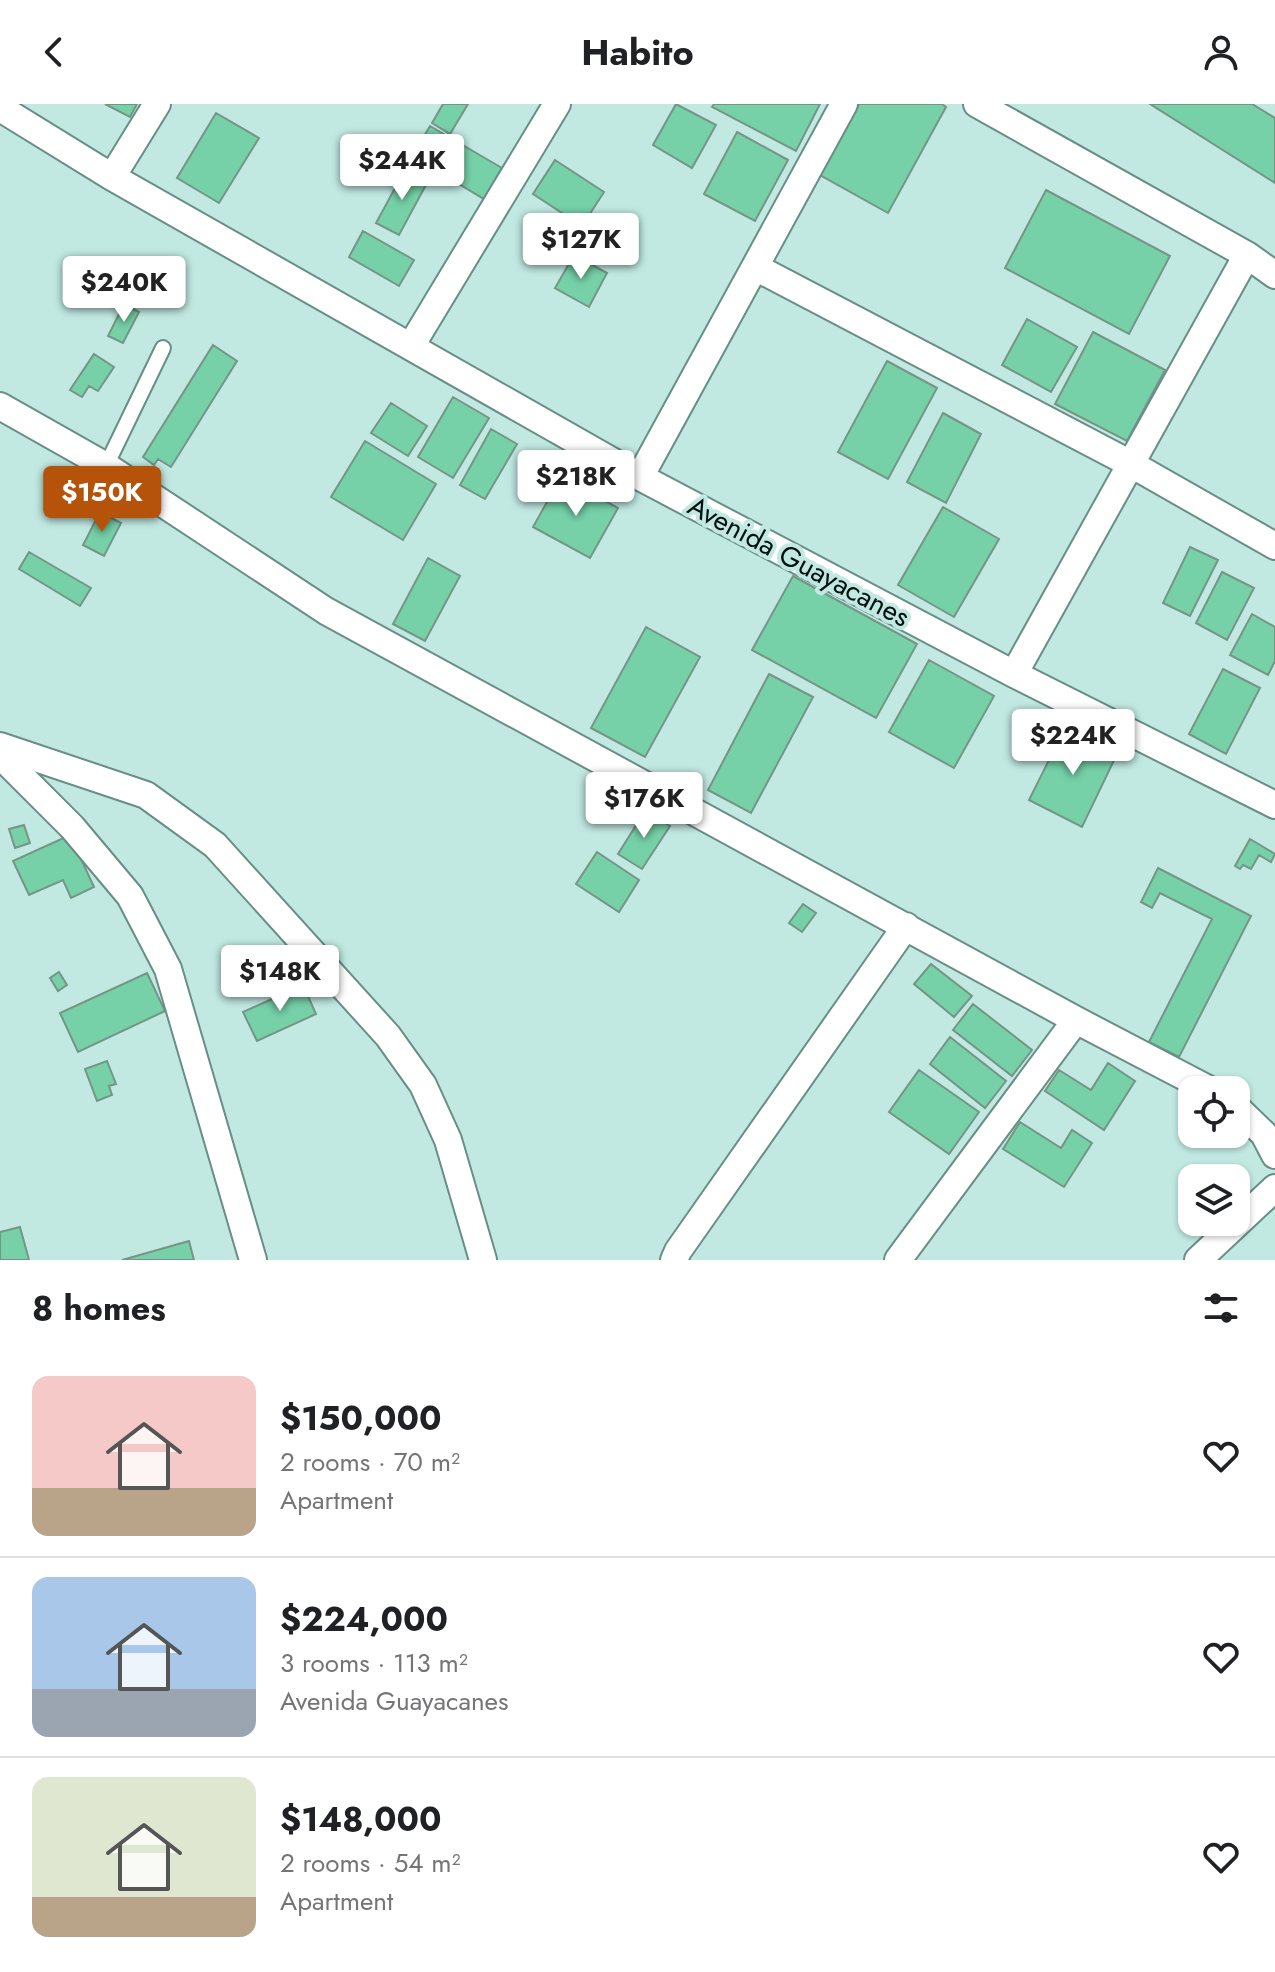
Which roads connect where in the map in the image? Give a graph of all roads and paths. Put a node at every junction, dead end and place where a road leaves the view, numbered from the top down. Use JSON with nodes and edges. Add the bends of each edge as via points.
{"nodes":[{"id":1,"x":157,"y":104,"type":"edge"},
{"id":2,"x":557,"y":104,"type":"edge"},
{"id":3,"x":844,"y":104,"type":"edge"},
{"id":4,"x":977,"y":104,"type":"edge"},
{"id":5,"x":0,"y":108,"type":"edge"},
{"id":6,"x":112,"y":177,"type":"junction"},
{"id":7,"x":1247,"y":255,"type":"junction"},
{"id":8,"x":755,"y":267,"type":"junction"},
{"id":9,"x":1275,"y":275,"type":"edge"},
{"id":10,"x":411,"y":346,"type":"junction"},
{"id":11,"x":163,"y":348,"type":"dead end"},
{"id":12,"x":0,"y":406,"type":"edge"},
{"id":13,"x":1131,"y":464,"type":"junction"},
{"id":14,"x":106,"y":466,"type":"junction"},
{"id":15,"x":640,"y":477,"type":"junction"},
{"id":16,"x":1275,"y":546,"type":"edge"},
{"id":17,"x":1014,"y":674,"type":"junction"},
{"id":18,"x":0,"y":746,"type":"edge"},
{"id":19,"x":0,"y":755,"type":"edge"},
{"id":20,"x":1275,"y":805,"type":"edge"},
{"id":21,"x":906,"y":926,"type":"junction"},
{"id":22,"x":1076,"y":1020,"type":"junction"},
{"id":23,"x":1183,"y":1076,"type":"edge"},
{"id":24,"x":1250,"y":1120,"type":"edge"},
{"id":25,"x":1275,"y":1155,"type":"edge"},
{"id":26,"x":1275,"y":1188,"type":"edge"},
{"id":27,"x":253,"y":1260,"type":"edge"},
{"id":28,"x":483,"y":1260,"type":"edge"},
{"id":29,"x":674,"y":1260,"type":"edge"},
{"id":30,"x":898,"y":1260,"type":"edge"},
{"id":31,"x":1198,"y":1260,"type":"edge"}],
"edges":[{"from":1,"to":6,"type":"street"},
{"from":2,"to":10,"type":"street"},
{"from":3,"to":8,"type":"street"},
{"from":4,"to":7,"type":"street"},
{"from":5,"to":6,"type":"street","name":"Avenida Guayacanes"},
{"from":6,"to":10,"type":"street","name":"Avenida Guayacanes"},
{"from":7,"to":9,"type":"street"},
{"from":7,"to":13,"type":"street"},
{"from":8,"to":13,"type":"street"},
{"from":8,"to":15,"type":"street"},
{"from":10,"to":15,"type":"street","name":"Avenida Guayacanes"},
{"from":11,"to":14,"type":"lane"},
{"from":12,"to":14,"type":"street"},
{"from":13,"to":16,"type":"street"},
{"from":13,"to":17,"type":"street"},
{"from":14,"to":21,"type":"street","via":[[326,611]]},
{"from":15,"to":17,"type":"street","name":"Avenida Guayacanes"},
{"from":17,"to":20,"type":"street","name":"Avenida Guayacanes"},
{"from":18,"to":28,"type":"street","via":[[146,795],[215,845],[388,1036],[423,1085],[448,1140]]},
{"from":19,"to":27,"type":"street","via":[[72,827],[130,896],[168,969]]},
{"from":21,"to":22,"type":"street"},
{"from":21,"to":29,"type":"street"},
{"from":22,"to":23,"type":"street"},
{"from":22,"to":30,"type":"street"},
{"from":24,"to":25,"type":"street"},
{"from":26,"to":31,"type":"street"}]}
